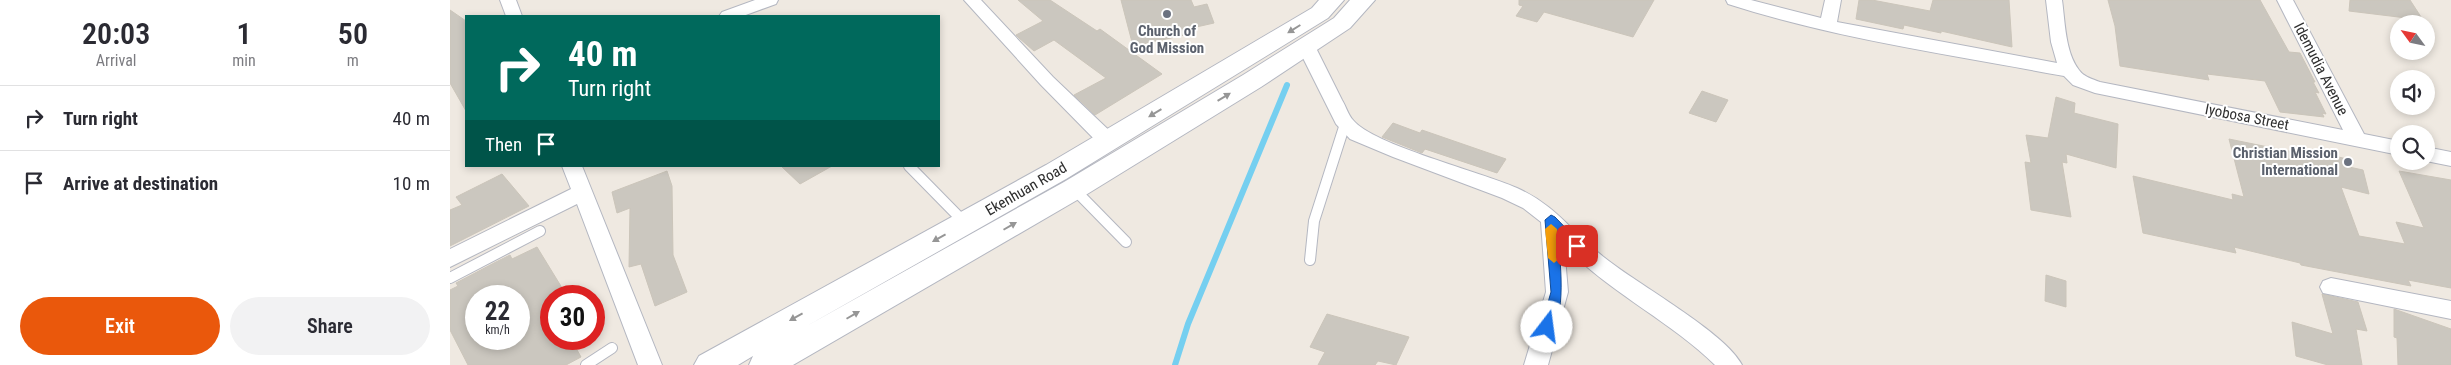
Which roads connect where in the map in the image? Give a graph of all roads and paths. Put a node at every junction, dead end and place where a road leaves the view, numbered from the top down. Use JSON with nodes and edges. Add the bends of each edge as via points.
{"nodes":[{"id":1,"x":508,"y":0,"type":"edge"},
{"id":2,"x":770,"y":0,"type":"edge"},
{"id":3,"x":972,"y":0,"type":"edge"},
{"id":4,"x":1332,"y":0,"type":"edge"},
{"id":5,"x":1363,"y":0,"type":"edge"},
{"id":6,"x":1734,"y":0,"type":"edge"},
{"id":7,"x":1833,"y":0,"type":"edge"},
{"id":8,"x":2054,"y":0,"type":"edge"},
{"id":9,"x":2285,"y":0,"type":"edge"},
{"id":10,"x":514,"y":15,"type":"edge"},
{"id":11,"x":731,"y":15,"type":"edge"},
{"id":12,"x":1828,"y":26,"type":"junction"},
{"id":13,"x":1306,"y":46,"type":"junction"},
{"id":14,"x":2069,"y":72,"type":"junction"},
{"id":15,"x":1345,"y":124,"type":"junction"},
{"id":16,"x":2357,"y":139,"type":"junction"},
{"id":17,"x":1108,"y":141,"type":"junction"},
{"id":18,"x":2390,"y":146,"type":"edge"},
{"id":19,"x":2435,"y":156,"type":"edge"},
{"id":20,"x":2451,"y":159,"type":"edge"},
{"id":21,"x":572,"y":167,"type":"edge"},
{"id":22,"x":910,"y":167,"type":"edge"},
{"id":23,"x":1074,"y":189,"type":"junction"},
{"id":24,"x":582,"y":192,"type":"junction"},
{"id":25,"x":1551,"y":220,"type":"junction"},
{"id":26,"x":965,"y":224,"type":"junction"},
{"id":27,"x":540,"y":231,"type":"dead end"},
{"id":28,"x":1126,"y":242,"type":"dead end"},
{"id":29,"x":450,"y":259,"type":"edge"},
{"id":30,"x":1310,"y":260,"type":"dead end"},
{"id":31,"x":450,"y":278,"type":"edge"},
{"id":32,"x":2330,"y":287,"type":"dead end"},
{"id":33,"x":2451,"y":310,"type":"edge"},
{"id":34,"x":612,"y":348,"type":"dead end"},
{"id":35,"x":586,"y":365,"type":"edge"},
{"id":36,"x":650,"y":365,"type":"edge"},
{"id":37,"x":710,"y":365,"type":"edge"},
{"id":38,"x":765,"y":365,"type":"edge"},
{"id":39,"x":1536,"y":365,"type":"edge"},
{"id":40,"x":1730,"y":365,"type":"edge"}],
"edges":[{"from":1,"to":10,"type":"street"},
{"from":2,"to":11,"type":"street"},
{"from":3,"to":17,"type":"street"},
{"from":4,"to":17,"type":"main road","name":"Ekenhuan Road","one_way":true,"via":[[1320,13]]},
{"from":5,"to":13,"type":"main road","name":"Ekenhuan Road","via":[[1342,23]]},
{"from":6,"to":12,"type":"street"},
{"from":7,"to":12,"type":"street"},
{"from":8,"to":14,"type":"street"},
{"from":9,"to":16,"type":"street","name":"Idemudia Avenue"},
{"from":12,"to":14,"type":"street"},
{"from":13,"to":15,"type":"street"},
{"from":23,"to":13,"type":"main road","name":"Ekenhuan Road","one_way":true},
{"from":14,"to":16,"type":"street","name":"Iyobosa Street","via":[[2095,87]]},
{"from":15,"to":25,"type":"street","via":[[1370,141],[1490,184],[1531,204]]},
{"from":15,"to":30,"type":"lane","via":[[1314,221]]},
{"from":16,"to":18,"type":"street","name":"Iyobosa Street"},
{"from":17,"to":26,"type":"main road","name":"Ekenhuan Road"},
{"from":19,"to":20,"type":"street"},
{"from":21,"to":24,"type":"street"},
{"from":22,"to":26,"type":"lane"},
{"from":23,"to":28,"type":"lane"},
{"from":38,"to":23,"type":"main road","name":"Ekenhuan Road","one_way":true},
{"from":24,"to":29,"type":"street"},
{"from":24,"to":36,"type":"street"},
{"from":25,"to":39,"type":"street","via":[[1557,292]]},
{"from":25,"to":40,"type":"street","via":[[1590,259],[1678,319]]},
{"from":26,"to":37,"type":"main road","name":"Ekenhuan Road","one_way":true},
{"from":27,"to":31,"type":"lane"},
{"from":32,"to":33,"type":"street"},
{"from":34,"to":35,"type":"lane"}]}
